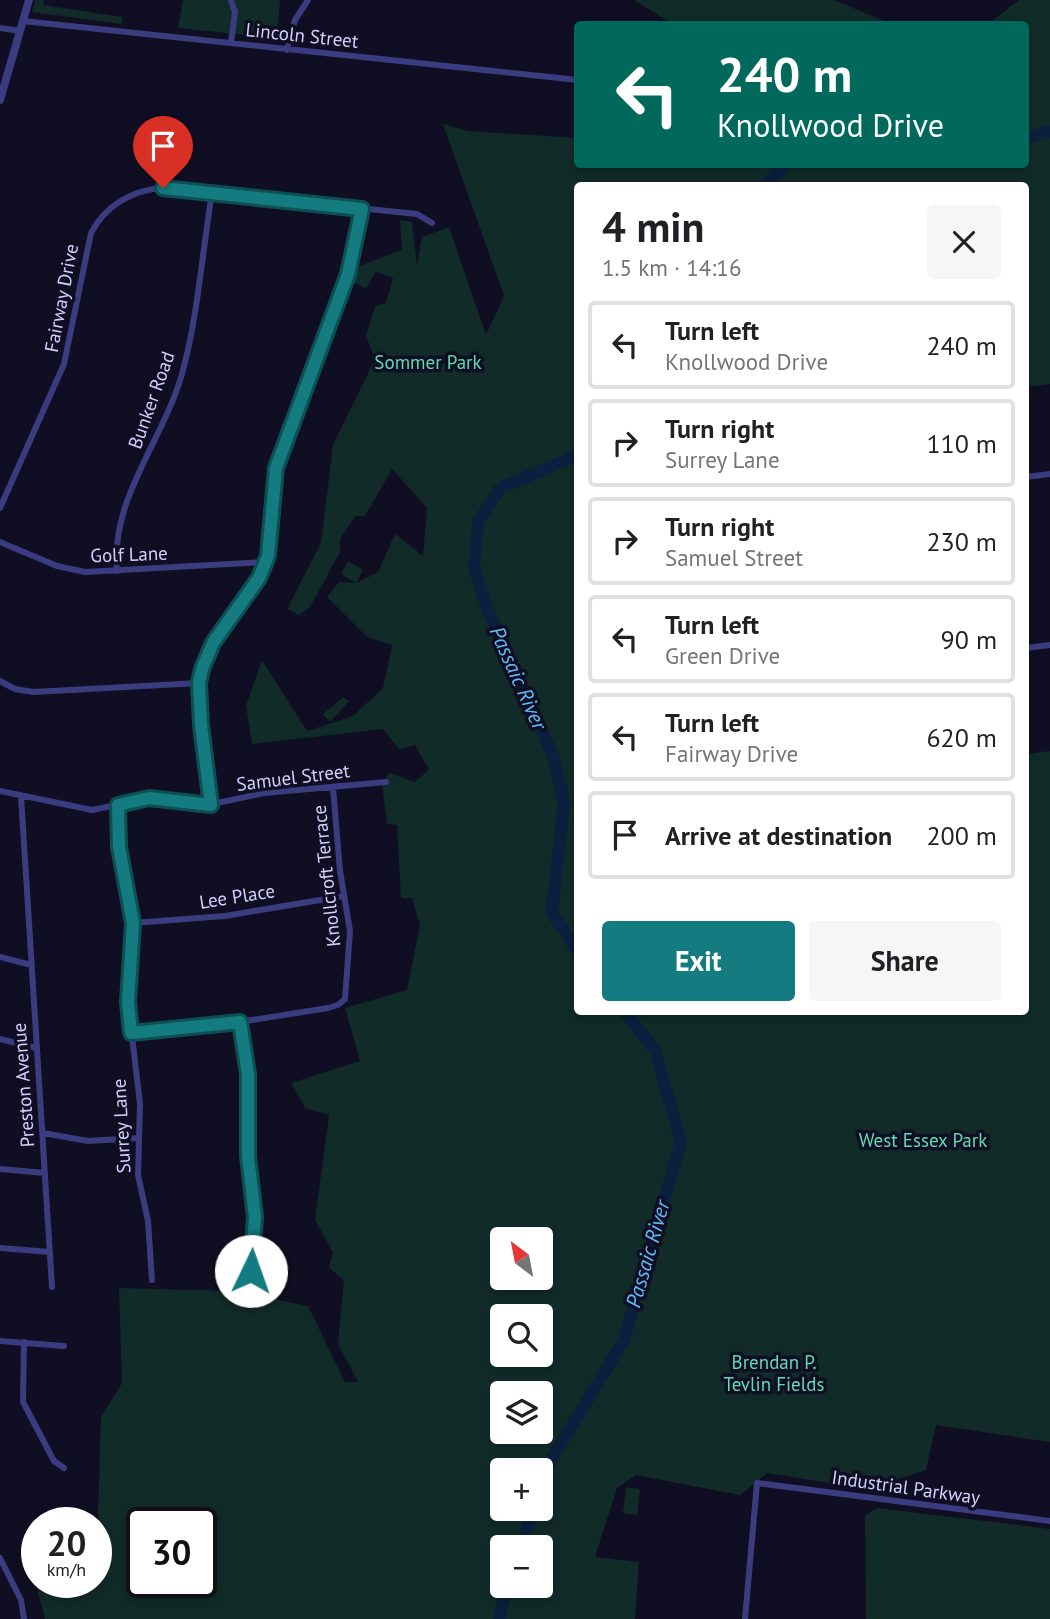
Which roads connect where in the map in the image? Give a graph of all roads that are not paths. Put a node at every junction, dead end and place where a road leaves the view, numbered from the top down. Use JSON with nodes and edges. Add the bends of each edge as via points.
{"nodes":[{"id":1,"x":29,"y":0,"type":"edge"},
{"id":2,"x":231,"y":0,"type":"edge"},
{"id":3,"x":308,"y":0,"type":"edge"},
{"id":4,"x":23,"y":21,"type":"junction"},
{"id":5,"x":0,"y":28,"type":"edge"},
{"id":6,"x":20,"y":31,"type":"junction"},
{"id":7,"x":231,"y":43,"type":"junction"},
{"id":8,"x":287,"y":50,"type":"junction"},
{"id":9,"x":574,"y":80,"type":"edge"},
{"id":10,"x":0,"y":100,"type":"edge"},
{"id":11,"x":212,"y":193,"type":"junction"},
{"id":12,"x":362,"y":209,"type":"junction"},
{"id":13,"x":432,"y":223,"type":"dead end"},
{"id":14,"x":1050,"y":474,"type":"edge"},
{"id":15,"x":1029,"y":477,"type":"edge"},
{"id":16,"x":4,"y":487,"type":"edge"},
{"id":17,"x":0,"y":508,"type":"edge"},
{"id":18,"x":0,"y":542,"type":"edge"},
{"id":19,"x":265,"y":562,"type":"junction"},
{"id":20,"x":117,"y":571,"type":"junction"},
{"id":21,"x":1050,"y":645,"type":"edge"},
{"id":22,"x":1029,"y":648,"type":"edge"},
{"id":23,"x":0,"y":681,"type":"edge"},
{"id":24,"x":199,"y":683,"type":"junction"},
{"id":25,"x":386,"y":782,"type":"dead end"},
{"id":26,"x":333,"y":787,"type":"junction"},
{"id":27,"x":0,"y":790,"type":"edge"},
{"id":28,"x":20,"y":796,"type":"junction"},
{"id":29,"x":118,"y":805,"type":"junction"},
{"id":30,"x":211,"y":805,"type":"junction"},
{"id":31,"x":344,"y":896,"type":"junction"},
{"id":32,"x":133,"y":923,"type":"junction"},
{"id":33,"x":0,"y":957,"type":"edge"},
{"id":34,"x":31,"y":965,"type":"junction"},
{"id":35,"x":240,"y":1022,"type":"junction"},
{"id":36,"x":131,"y":1033,"type":"junction"},
{"id":37,"x":0,"y":1039,"type":"edge"},
{"id":38,"x":36,"y":1048,"type":"junction"},
{"id":39,"x":43,"y":1133,"type":"junction"},
{"id":40,"x":138,"y":1138,"type":"junction"},
{"id":41,"x":0,"y":1169,"type":"edge"},
{"id":42,"x":45,"y":1173,"type":"junction"},
{"id":43,"x":0,"y":1248,"type":"edge"},
{"id":44,"x":50,"y":1252,"type":"junction"},
{"id":45,"x":152,"y":1280,"type":"dead end"},
{"id":46,"x":52,"y":1287,"type":"dead end"},
{"id":47,"x":257,"y":1288,"type":"dead end"},
{"id":48,"x":0,"y":1341,"type":"edge"},
{"id":49,"x":24,"y":1342,"type":"junction"},
{"id":50,"x":64,"y":1346,"type":"dead end"},
{"id":51,"x":64,"y":1468,"type":"dead end"},
{"id":52,"x":1050,"y":1521,"type":"edge"},
{"id":53,"x":0,"y":1558,"type":"edge"},
{"id":54,"x":24,"y":1619,"type":"edge"},
{"id":55,"x":745,"y":1619,"type":"edge"}],
"edges":[{"from":1,"to":4,"type":"street"},
{"from":2,"to":7,"type":"street","via":[[235,12]]},
{"from":3,"to":8,"type":"street","via":[[290,31]]},
{"from":4,"to":6,"type":"street"},
{"from":4,"to":7,"type":"street","name":"Lincoln Street"},
{"from":5,"to":6,"type":"street"},
{"from":6,"to":10,"type":"street"},
{"from":7,"to":8,"type":"street","name":"Lincoln Street"},
{"from":8,"to":9,"type":"street","name":"Lincoln Street"},
{"from":11,"to":12,"type":"street","name":"Fairway Drive"},
{"from":11,"to":16,"type":"street","name":"Fairway Drive","via":[[163,188],[140,192],[110,209],[95,225],[64,364]]},
{"from":11,"to":20,"type":"street","name":"Bunker Road","via":[[186,359],[122,511],[115,548]]},
{"from":12,"to":13,"type":"street","name":"Fairway Drive","via":[[417,214]]},
{"from":12,"to":19,"type":"street","via":[[348,274],[276,468]]},
{"from":14,"to":15,"type":"street"},
{"from":16,"to":17,"type":"street","name":"Fairway Drive"},
{"from":18,"to":20,"type":"street","name":"Golf Lane","via":[[71,570]]},
{"from":19,"to":20,"type":"street","name":"Golf Lane"},
{"from":19,"to":24,"type":"street","via":[[246,599],[213,643]]},
{"from":21,"to":22,"type":"street"},
{"from":23,"to":24,"type":"street","via":[[33,692]]},
{"from":24,"to":30,"type":"street"},
{"from":25,"to":26,"type":"street","name":"Samuel Street"},
{"from":26,"to":30,"type":"street","name":"Samuel Street","via":[[264,793]]},
{"from":26,"to":31,"type":"street","name":"Knollcroft Terrace"},
{"from":27,"to":28,"type":"street","name":"Samuel Street"},
{"from":28,"to":29,"type":"street","name":"Samuel Street","via":[[83,810]]},
{"from":28,"to":34,"type":"street","name":"Preston Avenue"},
{"from":29,"to":30,"type":"street","name":"Samuel Street","via":[[149,798]]},
{"from":29,"to":32,"type":"street","name":"Surrey Lane","via":[[119,847]]},
{"from":31,"to":32,"type":"street","name":"Lee Place","via":[[225,916]]},
{"from":31,"to":35,"type":"street","name":"Knollcroft Terrace","via":[[351,949],[343,1002]]},
{"from":32,"to":36,"type":"street","name":"Surrey Lane","via":[[128,1002]]},
{"from":33,"to":34,"type":"street"},
{"from":34,"to":38,"type":"street","name":"Preston Avenue"},
{"from":35,"to":36,"type":"street"},
{"from":35,"to":47,"type":"street","via":[[247,1061],[248,1156],[255,1217],[251,1271]]},
{"from":36,"to":40,"type":"street","name":"Surrey Lane","via":[[140,1104]]},
{"from":37,"to":38,"type":"street"},
{"from":38,"to":39,"type":"street","name":"Preston Avenue"},
{"from":39,"to":40,"type":"street","via":[[88,1141]]},
{"from":39,"to":42,"type":"street","name":"Preston Avenue"},
{"from":40,"to":45,"type":"street","name":"Surrey Lane","via":[[138,1175],[148,1222]]},
{"from":41,"to":42,"type":"street"},
{"from":42,"to":44,"type":"street","name":"Preston Avenue"},
{"from":43,"to":44,"type":"street"},
{"from":44,"to":46,"type":"street","name":"Preston Avenue"},
{"from":48,"to":49,"type":"street"},
{"from":49,"to":50,"type":"street"},
{"from":49,"to":51,"type":"street","via":[[23,1402],[54,1461]]},
{"from":52,"to":55,"type":"street","name":"Industrial Parkway","via":[[757,1483]]},
{"from":53,"to":54,"type":"street","via":[[21,1600]]}]}
